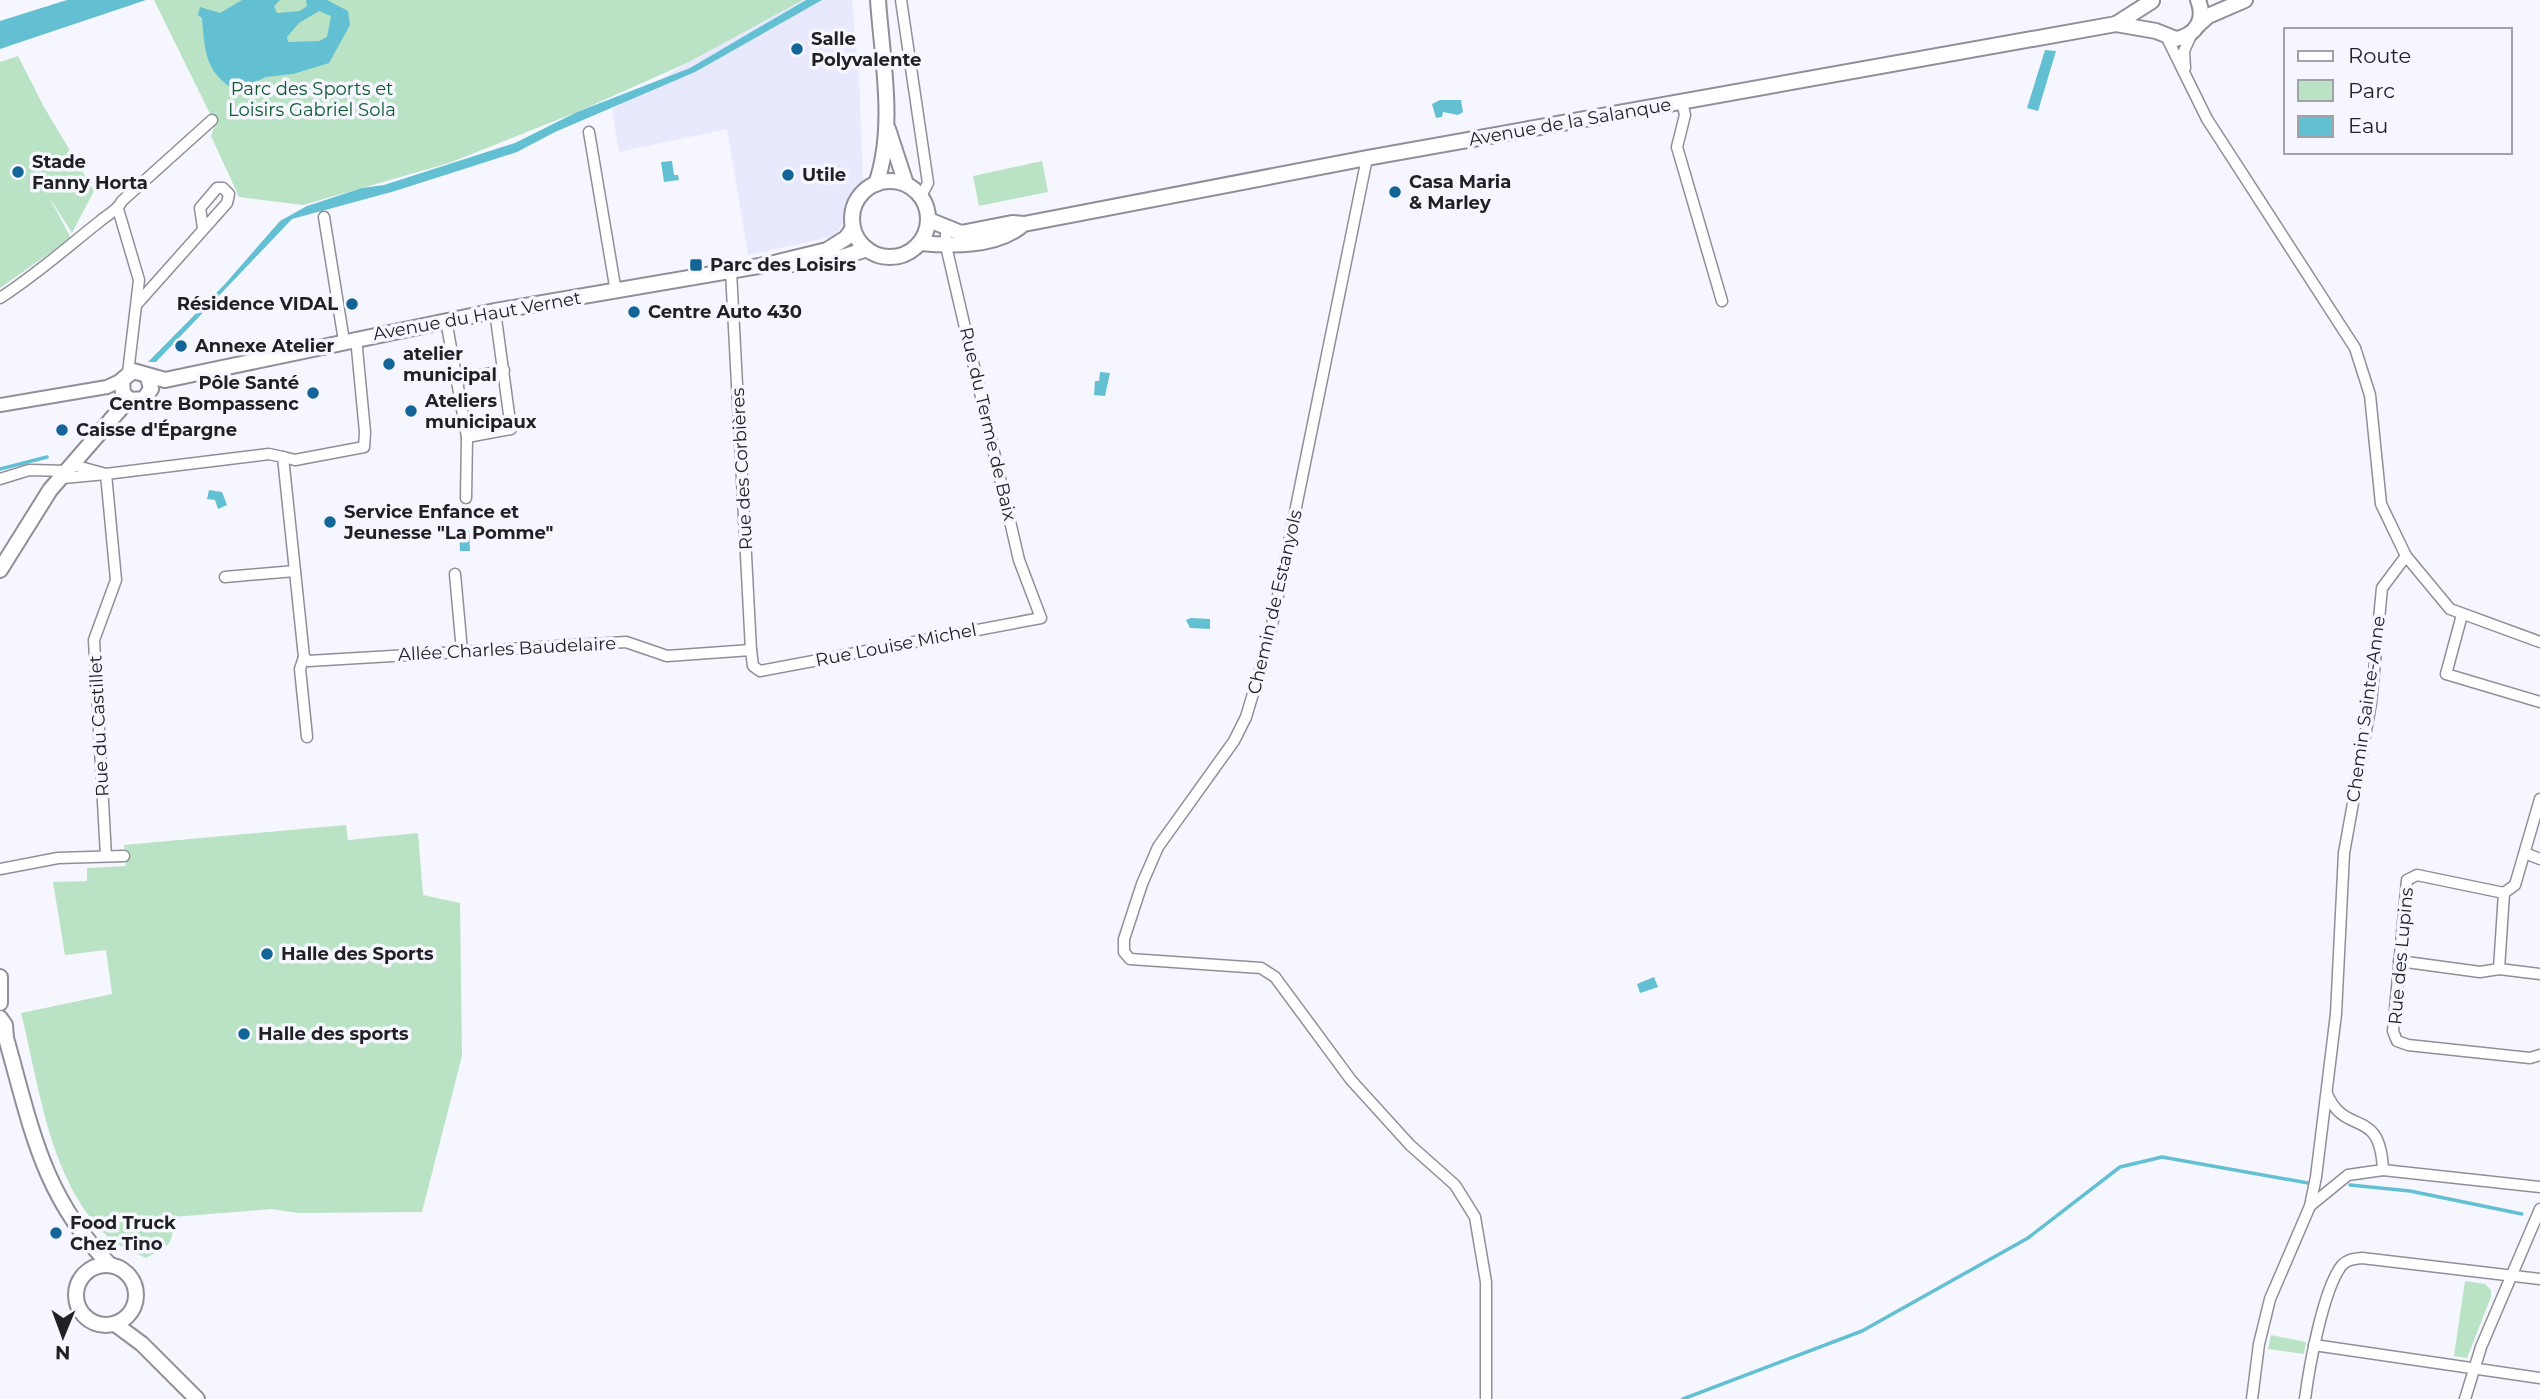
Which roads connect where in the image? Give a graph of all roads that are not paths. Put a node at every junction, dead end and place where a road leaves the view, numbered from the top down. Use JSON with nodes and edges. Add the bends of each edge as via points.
{"nodes":[{"id":1,"x":878,"y":0,"type":"edge"},
{"id":2,"x":901,"y":0,"type":"edge"},
{"id":3,"x":2198,"y":0,"type":"edge"},
{"id":4,"x":2152,"y":1,"type":"edge"},
{"id":5,"x":2235,"y":1,"type":"edge"},
{"id":6,"x":2116,"y":24,"type":"junction"},
{"id":7,"x":2195,"y":29,"type":"junction"},
{"id":8,"x":2162,"y":35,"type":"junction"},
{"id":9,"x":2185,"y":72,"type":"junction"},
{"id":10,"x":1682,"y":102,"type":"junction"},
{"id":11,"x":212,"y":120,"type":"dead end"},
{"id":12,"x":887,"y":124,"type":"junction"},
{"id":13,"x":589,"y":132,"type":"dead end"},
{"id":14,"x":1367,"y":158,"type":"junction"},
{"id":15,"x":876,"y":184,"type":"junction"},
{"id":16,"x":906,"y":184,"type":"junction"},
{"id":17,"x":921,"y":196,"type":"junction"},
{"id":18,"x":118,"y":209,"type":"junction"},
{"id":19,"x":324,"y":217,"type":"dead end"},
{"id":20,"x":929,"y":220,"type":"junction"},
{"id":21,"x":1024,"y":224,"type":"junction"},
{"id":22,"x":203,"y":228,"type":"dead end"},
{"id":23,"x":853,"y":228,"type":"junction"},
{"id":24,"x":946,"y":229,"type":"junction"},
{"id":25,"x":920,"y":243,"type":"junction"},
{"id":26,"x":946,"y":246,"type":"junction"},
{"id":27,"x":867,"y":249,"type":"junction"},
{"id":28,"x":770,"y":264,"type":"junction"},
{"id":29,"x":731,"y":271,"type":"junction"},
{"id":30,"x":616,"y":292,"type":"junction"},
{"id":31,"x":0,"y":298,"type":"edge"},
{"id":32,"x":1722,"y":301,"type":"dead end"},
{"id":33,"x":138,"y":303,"type":"junction"},
{"id":34,"x":495,"y":311,"type":"junction"},
{"id":35,"x":446,"y":320,"type":"junction"},
{"id":36,"x":350,"y":340,"type":"junction"},
{"id":37,"x":504,"y":370,"type":"junction"},
{"id":38,"x":457,"y":380,"type":"junction"},
{"id":39,"x":131,"y":385,"type":"junction"},
{"id":40,"x":0,"y":405,"type":"edge"},
{"id":41,"x":467,"y":437,"type":"junction"},
{"id":42,"x":283,"y":457,"type":"junction"},
{"id":43,"x":68,"y":471,"type":"junction"},
{"id":44,"x":106,"y":474,"type":"junction"},
{"id":45,"x":0,"y":479,"type":"edge"},
{"id":46,"x":466,"y":498,"type":"dead end"},
{"id":47,"x":2406,"y":556,"type":"junction"},
{"id":48,"x":0,"y":570,"type":"edge"},
{"id":49,"x":295,"y":571,"type":"junction"},
{"id":50,"x":455,"y":574,"type":"dead end"},
{"id":51,"x":225,"y":577,"type":"dead end"},
{"id":52,"x":2462,"y":615,"type":"junction"},
{"id":53,"x":1041,"y":618,"type":"joint"},
{"id":54,"x":2540,"y":642,"type":"edge"},
{"id":55,"x":751,"y":650,"type":"junction"},
{"id":56,"x":461,"y":651,"type":"junction"},
{"id":57,"x":304,"y":657,"type":"junction"},
{"id":58,"x":753,"y":666,"type":"joint"},
{"id":59,"x":2540,"y":702,"type":"edge"},
{"id":60,"x":307,"y":737,"type":"dead end"},
{"id":61,"x":2540,"y":799,"type":"edge"},
{"id":62,"x":2525,"y":853,"type":"junction"},
{"id":63,"x":106,"y":856,"type":"junction"},
{"id":64,"x":124,"y":856,"type":"dead end"},
{"id":65,"x":2540,"y":859,"type":"edge"},
{"id":66,"x":0,"y":869,"type":"edge"},
{"id":67,"x":2504,"y":893,"type":"junction"},
{"id":68,"x":2399,"y":961,"type":"junction"},
{"id":69,"x":2499,"y":969,"type":"junction"},
{"id":70,"x":2540,"y":974,"type":"edge"},
{"id":71,"x":0,"y":977,"type":"edge"},
{"id":72,"x":0,"y":1003,"type":"edge"},
{"id":73,"x":0,"y":1018,"type":"edge"},
{"id":74,"x":3,"y":1036,"type":"edge"},
{"id":75,"x":2540,"y":1055,"type":"edge"},
{"id":76,"x":2325,"y":1091,"type":"junction"},
{"id":77,"x":2383,"y":1170,"type":"junction"},
{"id":78,"x":2540,"y":1186,"type":"edge"},
{"id":79,"x":2310,"y":1206,"type":"junction"},
{"id":80,"x":2540,"y":1209,"type":"edge"},
{"id":81,"x":87,"y":1242,"type":"junction"},
{"id":82,"x":109,"y":1265,"type":"junction"},
{"id":83,"x":89,"y":1269,"type":"junction"},
{"id":84,"x":2512,"y":1275,"type":"junction"},
{"id":85,"x":2540,"y":1279,"type":"edge"},
{"id":86,"x":131,"y":1313,"type":"junction"},
{"id":87,"x":115,"y":1324,"type":"junction"},
{"id":88,"x":142,"y":1344,"type":"junction"},
{"id":89,"x":2314,"y":1345,"type":"junction"},
{"id":90,"x":2476,"y":1368,"type":"junction"},
{"id":91,"x":2540,"y":1378,"type":"edge"},
{"id":92,"x":197,"y":1399,"type":"edge"},
{"id":93,"x":1486,"y":1399,"type":"edge"},
{"id":94,"x":2252,"y":1399,"type":"edge"},
{"id":95,"x":2305,"y":1399,"type":"edge"},
{"id":96,"x":2465,"y":1399,"type":"edge"}],
"edges":[{"from":1,"to":12,"type":"main road"},
{"from":2,"to":17,"type":"street","via":[[928,183]]},
{"from":3,"to":7,"type":"main road","via":[[2201,9]]},
{"from":4,"to":6,"type":"main road"},
{"from":4,"to":8,"type":"main road","via":[[2149,17]]},
{"from":5,"to":7,"type":"main road"},
{"from":6,"to":8,"type":"main road"},
{"from":6,"to":10,"type":"main road","name":"Avenue de la Salanque"},
{"from":7,"to":8,"type":"main road","via":[[2176,39]]},
{"from":7,"to":9,"type":"street","via":[[2184,51]]},
{"from":8,"to":9,"type":"street"},
{"from":9,"to":47,"type":"street","via":[[2207,119],[2356,348],[2370,395],[2381,504]]},
{"from":10,"to":14,"type":"main road","name":"Avenue de la Salanque"},
{"from":10,"to":32,"type":"street","via":[[1685,115],[1677,147]]},
{"from":11,"to":18,"type":"street"},
{"from":12,"to":15,"type":"main road"},
{"from":12,"to":16,"type":"main road"},
{"from":13,"to":30,"type":"street"},
{"from":14,"to":21,"type":"main road","name":"Avenue de la Salanque"},
{"from":14,"to":93,"type":"street","name":"Chemin de Estanyols","via":[[1269,640],[1247,717],[1158,847],[1124,939],[1124,952],[1130,959],[1261,968],[1275,977],[1351,1080],[1410,1145],[1455,1185],[1475,1217],[1486,1282]]},
{"from":15,"to":16,"type":"main road"},
{"from":15,"to":23,"type":"main road","via":[[858,200]]},
{"from":16,"to":17,"type":"main road"},
{"from":17,"to":20,"type":"main road"},
{"from":18,"to":31,"type":"street","via":[[51,264]]},
{"from":18,"to":33,"type":"street","via":[[138,280]]},
{"from":19,"to":36,"type":"street"},
{"from":20,"to":24,"type":"main road"},
{"from":20,"to":25,"type":"main road"},
{"from":21,"to":24,"type":"main road","via":[[961,233]]},
{"from":21,"to":26,"type":"main road","via":[[991,239]]},
{"from":22,"to":33,"type":"street"},
{"from":23,"to":27,"type":"main road"},
{"from":23,"to":28,"type":"main road","name":"Avenue du Haut Vernet","via":[[827,250]]},
{"from":24,"to":26,"type":"street","name":"Rue du Terme de Baix"},
{"from":25,"to":26,"type":"main road"},
{"from":25,"to":27,"type":"main road","via":[[900,256],[877,255]]},
{"from":26,"to":53,"type":"street","name":"Rue du Terme de Baix","via":[[1019,560]]},
{"from":27,"to":28,"type":"main road","name":"Avenue du Haut Vernet","via":[[827,262]]},
{"from":28,"to":29,"type":"main road","name":"Avenue du Haut Vernet"},
{"from":29,"to":30,"type":"main road","name":"Avenue du Haut Vernet"},
{"from":29,"to":55,"type":"street","name":"Rue des Corbières"},
{"from":30,"to":34,"type":"main road","name":"Avenue du Haut Vernet"},
{"from":33,"to":39,"type":"street"},
{"from":34,"to":35,"type":"main road","name":"Avenue du Haut Vernet"},
{"from":34,"to":37,"type":"street"},
{"from":35,"to":36,"type":"main road","name":"Avenue du Haut Vernet"},
{"from":35,"to":38,"type":"street"},
{"from":36,"to":39,"type":"main road","name":"Avenue du Haut Vernet","via":[[185,374],[175,382]]},
{"from":36,"to":42,"type":"street","via":[[364,447],[295,460]]},
{"from":37,"to":38,"type":"street"},
{"from":37,"to":41,"type":"street","via":[[511,429]]},
{"from":38,"to":41,"type":"street"},
{"from":39,"to":40,"type":"street","name":"Avenue du Haut Vernet"},
{"from":39,"to":43,"type":"main road","via":[[84,460]]},
{"from":41,"to":46,"type":"street"},
{"from":42,"to":44,"type":"street","via":[[269,454]]},
{"from":42,"to":49,"type":"street"},
{"from":43,"to":44,"type":"street"},
{"from":43,"to":44,"type":"street"},
{"from":43,"to":45,"type":"street","via":[[29,470]]},
{"from":43,"to":48,"type":"main road","via":[[50,490]]},
{"from":44,"to":63,"type":"street","name":"Rue du Castillet","via":[[116,580],[94,640]]},
{"from":47,"to":52,"type":"street","via":[[2435,595]]},
{"from":47,"to":76,"type":"street","name":"Chemin Sainte-Anne","via":[[2382,588],[2371,703],[2344,853],[2336,1014]]},
{"from":49,"to":51,"type":"street"},
{"from":49,"to":57,"type":"street"},
{"from":50,"to":56,"type":"street"},
{"from":52,"to":54,"type":"street"},
{"from":52,"to":59,"type":"street","via":[[2446,674]]},
{"from":53,"to":58,"type":"street","name":"Rue Louise Michel","via":[[760,671]]},
{"from":55,"to":56,"type":"street","name":"Allée Charles Baudelaire","via":[[667,656],[626,642]]},
{"from":55,"to":58,"type":"street","name":"Rue des Corbières"},
{"from":56,"to":57,"type":"street","name":"Allée Charles Baudelaire","via":[[308,661]]},
{"from":57,"to":60,"type":"street","via":[[300,669]]},
{"from":61,"to":62,"type":"street"},
{"from":62,"to":65,"type":"street"},
{"from":62,"to":67,"type":"street","via":[[2515,885]]},
{"from":63,"to":64,"type":"street"},
{"from":63,"to":66,"type":"street","via":[[58,858]]},
{"from":67,"to":68,"type":"street","name":"Rue des Lupins","via":[[2417,875],[2407,880]]},
{"from":67,"to":69,"type":"street"},
{"from":68,"to":69,"type":"street","via":[[2480,972]]},
{"from":68,"to":75,"type":"street","name":"Rue des Lupins","via":[[2393,1031],[2397,1041],[2530,1059]]},
{"from":69,"to":70,"type":"street"},
{"from":71,"to":72,"type":"main road"},
{"from":73,"to":74,"type":"main road","via":[[5,1025]]},
{"from":74,"to":81,"type":"main road","via":[[47,1177]]},
{"from":76,"to":77,"type":"street","via":[[2333,1109],[2373,1131],[2382,1147]]},
{"from":76,"to":79,"type":"street","name":"Chemin Sainte-Anne"},
{"from":77,"to":78,"type":"street"},
{"from":77,"to":79,"type":"street","via":[[2347,1175]]},
{"from":79,"to":94,"type":"street","name":"Chemin Sainte-Anne","via":[[2270,1299]]},
{"from":80,"to":84,"type":"street"},
{"from":81,"to":82,"type":"main road"},
{"from":81,"to":83,"type":"main road"},
{"from":82,"to":83,"type":"main road"},
{"from":82,"to":86,"type":"main road","via":[[132,1278],[136,1302]]},
{"from":83,"to":87,"type":"main road","via":[[79,1281],[77,1304],[92,1322]]},
{"from":84,"to":85,"type":"street"},
{"from":84,"to":89,"type":"street","via":[[2350,1259],[2341,1266]]},
{"from":84,"to":90,"type":"street"},
{"from":86,"to":87,"type":"main road"},
{"from":86,"to":88,"type":"main road"},
{"from":87,"to":88,"type":"main road"},
{"from":88,"to":92,"type":"main road"},
{"from":89,"to":90,"type":"street"},
{"from":89,"to":95,"type":"street"},
{"from":90,"to":91,"type":"street"},
{"from":90,"to":96,"type":"street"}]}
